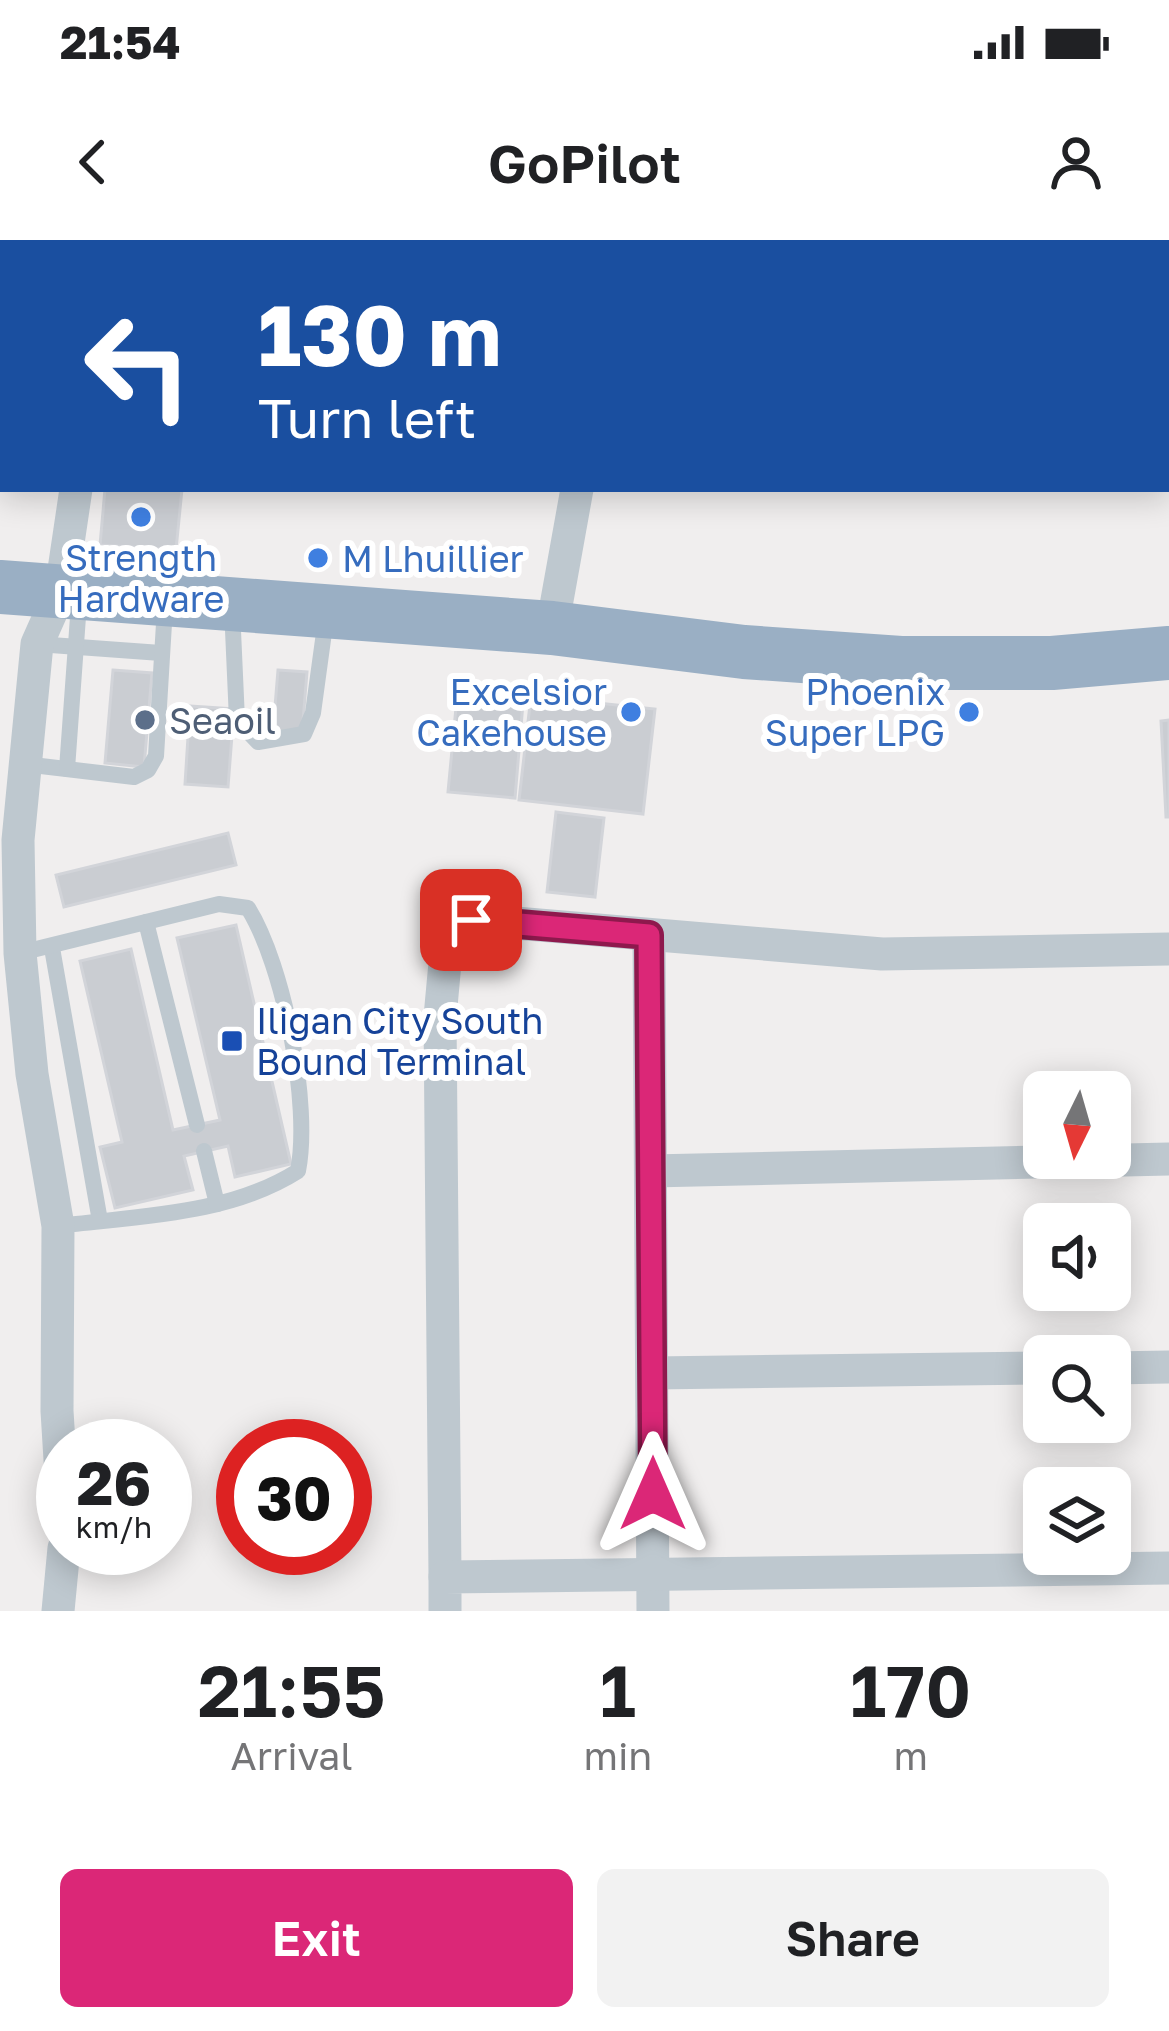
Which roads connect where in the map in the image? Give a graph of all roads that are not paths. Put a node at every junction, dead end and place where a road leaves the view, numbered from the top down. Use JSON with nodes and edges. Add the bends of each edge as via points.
{"nodes":[{"id":1,"x":76,"y":492,"type":"edge"},
{"id":2,"x":576,"y":492,"type":"edge"},
{"id":3,"x":0,"y":586,"type":"edge"},
{"id":4,"x":70,"y":591,"type":"junction"},
{"id":5,"x":166,"y":598,"type":"junction"},
{"id":6,"x":232,"y":603,"type":"junction"},
{"id":7,"x":327,"y":611,"type":"junction"},
{"id":8,"x":551,"y":628,"type":"junction"},
{"id":9,"x":38,"y":644,"type":"junction"},
{"id":10,"x":75,"y":647,"type":"junction"},
{"id":11,"x":161,"y":653,"type":"junction"},
{"id":12,"x":1169,"y":653,"type":"edge"},
{"id":13,"x":23,"y":764,"type":"junction"},
{"id":14,"x":67,"y":770,"type":"junction"},
{"id":15,"x":146,"y":922,"type":"junction"},
{"id":16,"x":649,"y":935,"type":"junction"},
{"id":17,"x":1169,"y":949,"type":"edge"},
{"id":18,"x":36,"y":950,"type":"junction"},
{"id":19,"x":197,"y":1125,"type":"dead end"},
{"id":20,"x":204,"y":1151,"type":"dead end"},
{"id":21,"x":1169,"y":1159,"type":"edge"},
{"id":22,"x":651,"y":1171,"type":"junction"},
{"id":23,"x":217,"y":1204,"type":"junction"},
{"id":24,"x":100,"y":1221,"type":"junction"},
{"id":25,"x":58,"y":1226,"type":"junction"},
{"id":26,"x":1169,"y":1367,"type":"edge"},
{"id":27,"x":1023,"y":1368,"type":"edge"},
{"id":28,"x":1131,"y":1368,"type":"edge"},
{"id":29,"x":653,"y":1372,"type":"junction"},
{"id":30,"x":57,"y":1419,"type":"edge"},
{"id":31,"x":1169,"y":1568,"type":"edge"},
{"id":32,"x":61,"y":1575,"type":"edge"},
{"id":33,"x":654,"y":1575,"type":"junction"},
{"id":34,"x":445,"y":1594,"type":"edge"},
{"id":35,"x":58,"y":1611,"type":"edge"},
{"id":36,"x":653,"y":1611,"type":"edge"}],
"edges":[{"from":1,"to":4,"type":"street"},
{"from":2,"to":8,"type":"street"},
{"from":3,"to":4,"type":"highway"},
{"from":4,"to":5,"type":"highway"},
{"from":4,"to":9,"type":"street"},
{"from":4,"to":10,"type":"lane"},
{"from":5,"to":6,"type":"highway"},
{"from":5,"to":11,"type":"lane"},
{"from":6,"to":7,"type":"highway"},
{"from":6,"to":7,"type":"lane","via":[[237,719],[258,742],[304,734]]},
{"from":7,"to":8,"type":"highway"},
{"from":8,"to":12,"type":"highway","via":[[901,663]]},
{"from":9,"to":10,"type":"lane"},
{"from":9,"to":13,"type":"street"},
{"from":10,"to":11,"type":"lane"},
{"from":10,"to":14,"type":"lane"},
{"from":11,"to":14,"type":"lane","via":[[156,756],[148,770],[134,777]]},
{"from":13,"to":14,"type":"lane"},
{"from":13,"to":18,"type":"street"},
{"from":15,"to":18,"type":"lane"},
{"from":15,"to":19,"type":"lane"},
{"from":15,"to":23,"type":"lane","via":[[219,904],[248,908],[275,975],[299,1097],[298,1172]]},
{"from":16,"to":17,"type":"street","via":[[882,954]]},
{"from":16,"to":22,"type":"street"},
{"from":16,"to":34,"type":"street","via":[[471,920],[447,940],[440,1017]]},
{"from":18,"to":24,"type":"lane"},
{"from":18,"to":25,"type":"street","via":[[32,1074]]},
{"from":20,"to":23,"type":"lane"},
{"from":21,"to":22,"type":"street"},
{"from":22,"to":29,"type":"street"},
{"from":23,"to":24,"type":"lane"},
{"from":24,"to":25,"type":"lane"},
{"from":25,"to":30,"type":"street"},
{"from":26,"to":28,"type":"street"},
{"from":27,"to":29,"type":"street"},
{"from":29,"to":33,"type":"street"},
{"from":31,"to":33,"type":"street"},
{"from":32,"to":35,"type":"street"},
{"from":33,"to":34,"type":"street"},
{"from":33,"to":36,"type":"street"}]}
